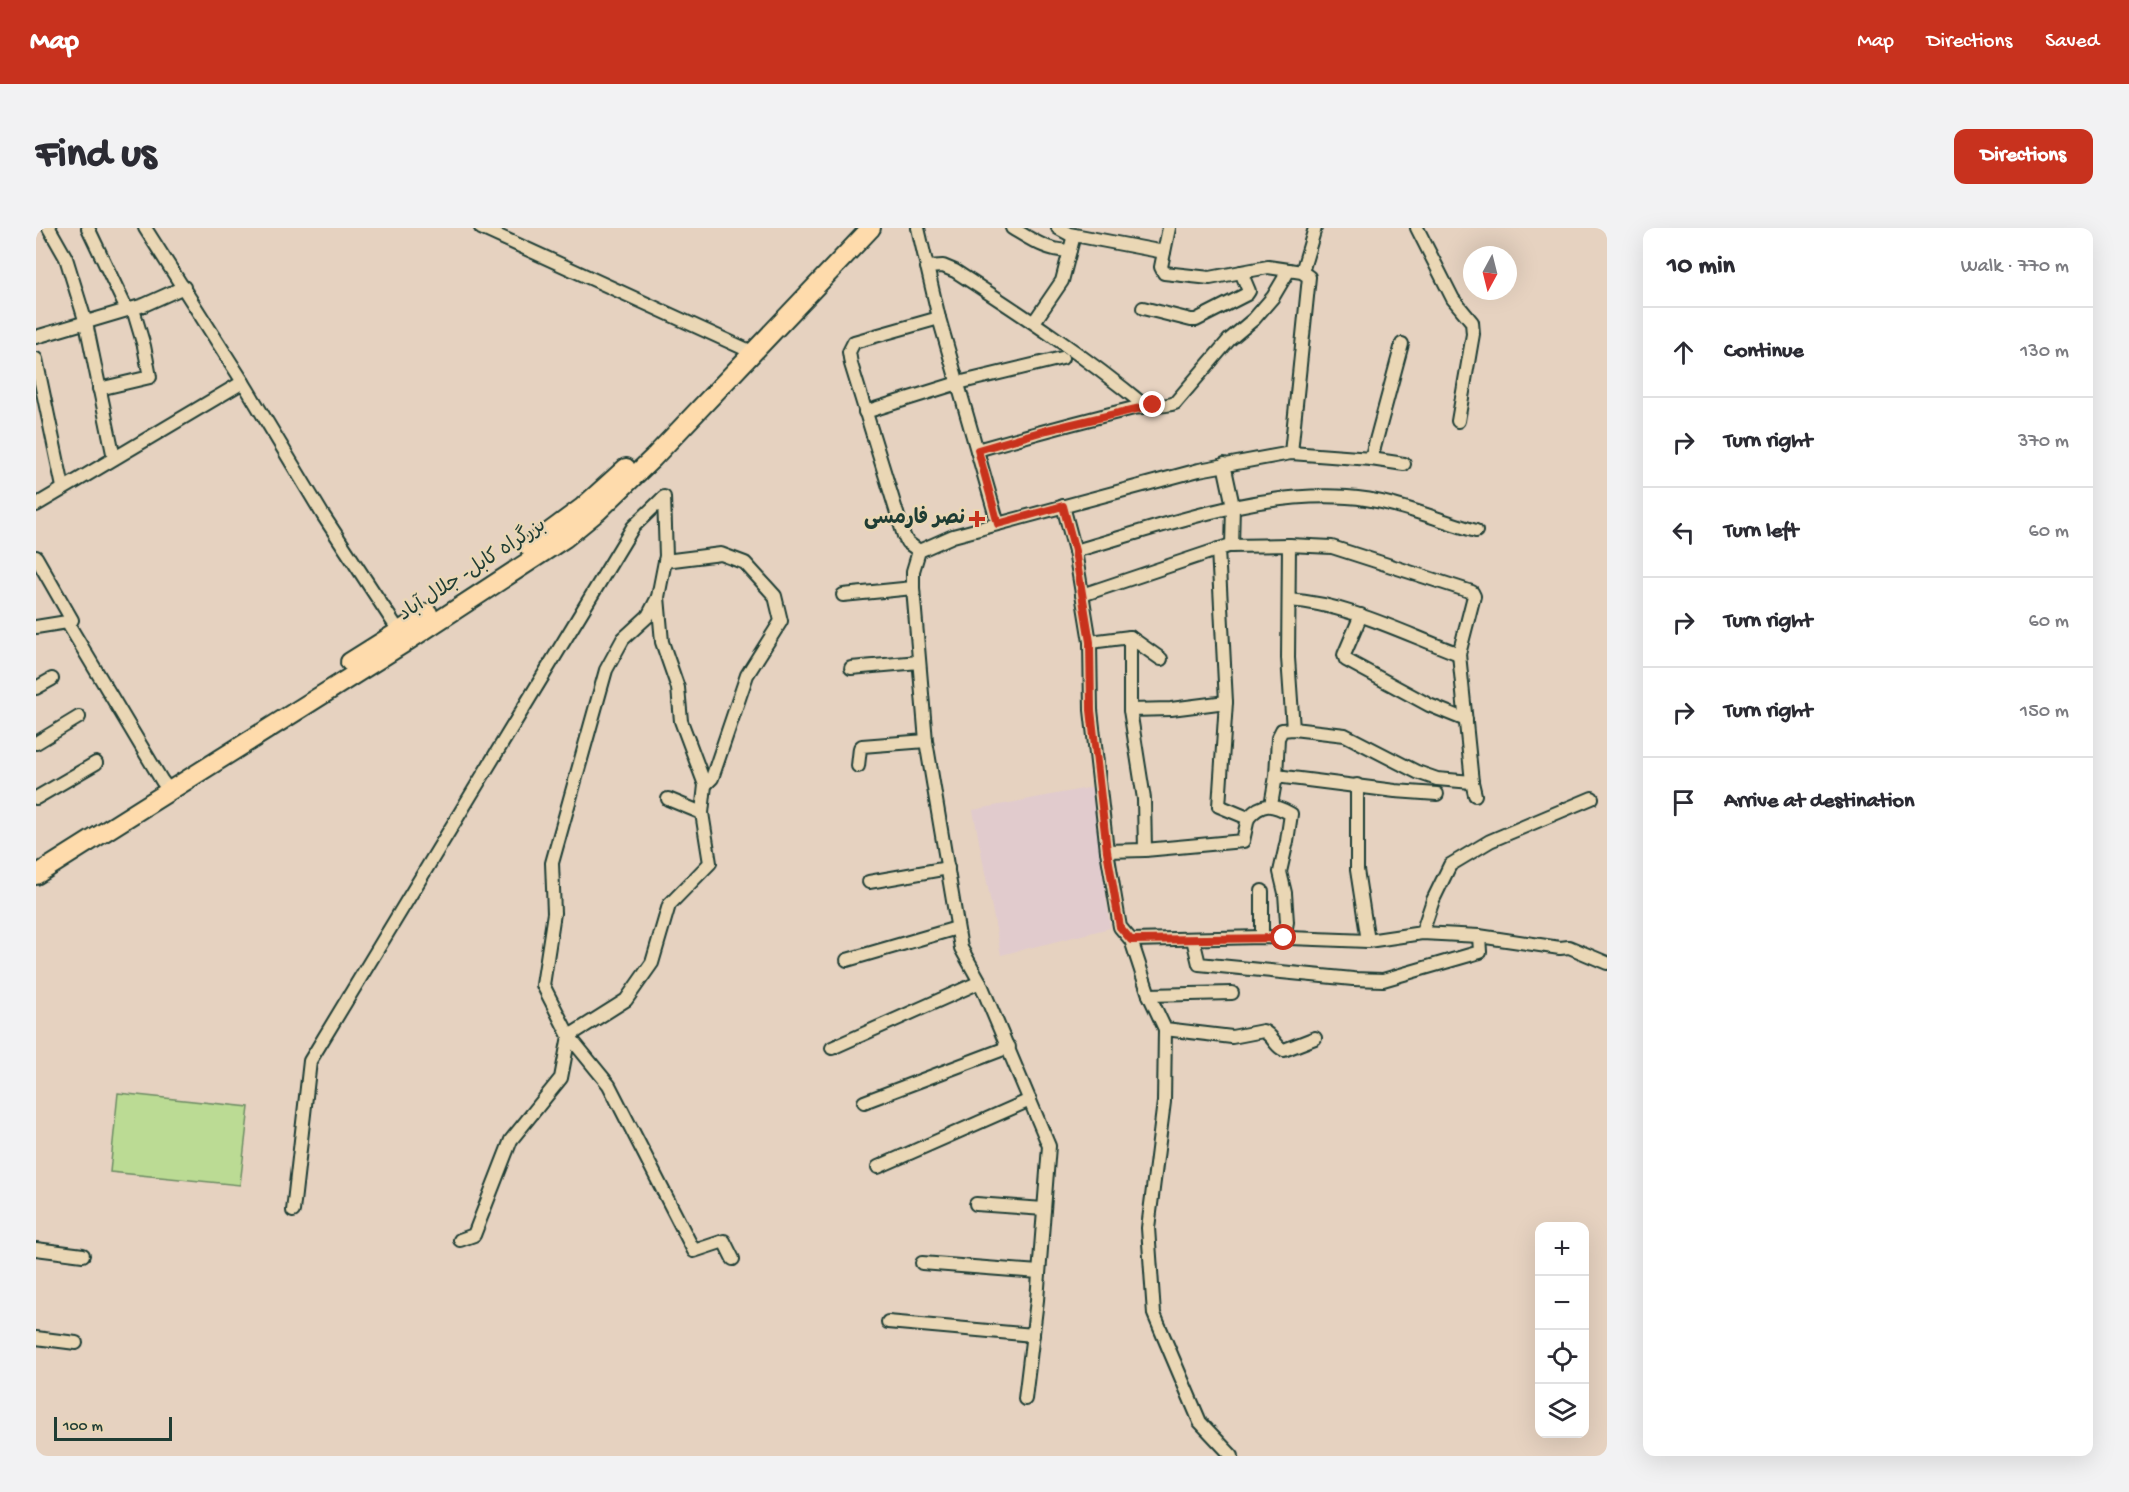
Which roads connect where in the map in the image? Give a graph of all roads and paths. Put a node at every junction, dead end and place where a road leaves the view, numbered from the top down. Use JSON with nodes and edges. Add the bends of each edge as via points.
{"nodes":[{"id":1,"x":49,"y":228,"type":"edge"},
{"id":2,"x":88,"y":228,"type":"edge"},
{"id":3,"x":145,"y":228,"type":"edge"},
{"id":4,"x":481,"y":228,"type":"edge"},
{"id":5,"x":856,"y":228,"type":"edge"},
{"id":6,"x":872,"y":228,"type":"edge"},
{"id":7,"x":918,"y":228,"type":"edge"},
{"id":8,"x":1012,"y":228,"type":"edge"},
{"id":9,"x":1058,"y":228,"type":"edge"},
{"id":10,"x":1168,"y":228,"type":"edge"},
{"id":11,"x":1315,"y":228,"type":"edge"},
{"id":12,"x":1417,"y":228,"type":"edge"},
{"id":13,"x":1074,"y":235,"type":"junction"},
{"id":14,"x":1071,"y":250,"type":"junction"},
{"id":15,"x":1164,"y":252,"type":"junction"},
{"id":16,"x":927,"y":267,"type":"junction"},
{"id":17,"x":1289,"y":270,"type":"junction"},
{"id":18,"x":1241,"y":272,"type":"junction"},
{"id":19,"x":1302,"y":272,"type":"junction"},
{"id":20,"x":184,"y":286,"type":"junction"},
{"id":21,"x":130,"y":309,"type":"junction"},
{"id":22,"x":1143,"y":309,"type":"dead end"},
{"id":23,"x":939,"y":318,"type":"junction"},
{"id":24,"x":1034,"y":322,"type":"junction"},
{"id":25,"x":86,"y":323,"type":"junction"},
{"id":26,"x":36,"y":337,"type":"edge"},
{"id":27,"x":1402,"y":344,"type":"dead end"},
{"id":28,"x":748,"y":350,"type":"junction"},
{"id":29,"x":1062,"y":358,"type":"dead end"},
{"id":30,"x":36,"y":359,"type":"edge"},
{"id":31,"x":243,"y":382,"type":"junction"},
{"id":32,"x":958,"y":383,"type":"junction"},
{"id":33,"x":99,"y":389,"type":"junction"},
{"id":34,"x":1145,"y":406,"type":"junction"},
{"id":35,"x":865,"y":412,"type":"junction"},
{"id":36,"x":1458,"y":421,"type":"dead end"},
{"id":37,"x":978,"y":450,"type":"junction"},
{"id":38,"x":1291,"y":453,"type":"junction"},
{"id":39,"x":114,"y":458,"type":"junction"},
{"id":40,"x":1371,"y":459,"type":"junction"},
{"id":41,"x":1224,"y":464,"type":"junction"},
{"id":42,"x":1404,"y":464,"type":"dead end"},
{"id":43,"x":63,"y":487,"type":"junction"},
{"id":44,"x":36,"y":505,"type":"edge"},
{"id":45,"x":1063,"y":506,"type":"junction"},
{"id":46,"x":1233,"y":506,"type":"junction"},
{"id":47,"x":998,"y":524,"type":"junction"},
{"id":48,"x":1476,"y":531,"type":"dead end"},
{"id":49,"x":1288,"y":545,"type":"junction"},
{"id":50,"x":1232,"y":546,"type":"junction"},
{"id":51,"x":1218,"y":549,"type":"junction"},
{"id":52,"x":919,"y":551,"type":"junction"},
{"id":53,"x":1075,"y":551,"type":"junction"},
{"id":54,"x":36,"y":557,"type":"edge"},
{"id":55,"x":665,"y":561,"type":"junction"},
{"id":56,"x":913,"y":588,"type":"junction"},
{"id":57,"x":843,"y":595,"type":"dead end"},
{"id":58,"x":1082,"y":595,"type":"junction"},
{"id":59,"x":658,"y":597,"type":"junction"},
{"id":60,"x":1288,"y":600,"type":"junction"},
{"id":61,"x":1361,"y":615,"type":"junction"},
{"id":62,"x":67,"y":622,"type":"junction"},
{"id":63,"x":36,"y":627,"type":"edge"},
{"id":64,"x":399,"y":631,"type":"junction"},
{"id":65,"x":1130,"y":637,"type":"junction"},
{"id":66,"x":1090,"y":642,"type":"junction"},
{"id":67,"x":1459,"y":654,"type":"junction"},
{"id":68,"x":1161,"y":659,"type":"dead end"},
{"id":69,"x":919,"y":662,"type":"junction"},
{"id":70,"x":851,"y":668,"type":"dead end"},
{"id":71,"x":52,"y":679,"type":"dead end"},
{"id":72,"x":36,"y":688,"type":"edge"},
{"id":73,"x":1226,"y":702,"type":"junction"},
{"id":74,"x":1130,"y":710,"type":"junction"},
{"id":75,"x":79,"y":717,"type":"dead end"},
{"id":76,"x":1466,"y":720,"type":"junction"},
{"id":77,"x":1293,"y":729,"type":"junction"},
{"id":78,"x":926,"y":741,"type":"junction"},
{"id":79,"x":36,"y":743,"type":"edge"},
{"id":80,"x":96,"y":763,"type":"dead end"},
{"id":81,"x":858,"y":766,"type":"dead end"},
{"id":82,"x":1276,"y":776,"type":"junction"},
{"id":83,"x":705,"y":785,"type":"junction"},
{"id":84,"x":1357,"y":785,"type":"junction"},
{"id":85,"x":165,"y":786,"type":"junction"},
{"id":86,"x":1437,"y":794,"type":"dead end"},
{"id":87,"x":36,"y":798,"type":"edge"},
{"id":88,"x":668,"y":798,"type":"dead end"},
{"id":89,"x":1592,"y":798,"type":"dead end"},
{"id":90,"x":1271,"y":805,"type":"junction"},
{"id":91,"x":702,"y":813,"type":"junction"},
{"id":92,"x":1248,"y":818,"type":"junction"},
{"id":93,"x":1145,"y":850,"type":"junction"},
{"id":94,"x":1107,"y":851,"type":"junction"},
{"id":95,"x":36,"y":861,"type":"edge"},
{"id":96,"x":948,"y":868,"type":"junction"},
{"id":97,"x":36,"y":875,"type":"edge"},
{"id":98,"x":869,"y":882,"type":"dead end"},
{"id":99,"x":1262,"y":891,"type":"dead end"},
{"id":100,"x":957,"y":928,"type":"junction"},
{"id":101,"x":1422,"y":933,"type":"junction"},
{"id":102,"x":1479,"y":936,"type":"junction"},
{"id":103,"x":1262,"y":938,"type":"junction"},
{"id":104,"x":1284,"y":938,"type":"junction"},
{"id":105,"x":1193,"y":939,"type":"junction"},
{"id":106,"x":1131,"y":940,"type":"junction"},
{"id":107,"x":1368,"y":941,"type":"junction"},
{"id":108,"x":846,"y":960,"type":"dead end"},
{"id":109,"x":1607,"y":963,"type":"edge"},
{"id":110,"x":980,"y":982,"type":"junction"},
{"id":111,"x":1232,"y":993,"type":"dead end"},
{"id":112,"x":1149,"y":995,"type":"junction"},
{"id":113,"x":1165,"y":1029,"type":"junction"},
{"id":114,"x":569,"y":1036,"type":"junction"},
{"id":115,"x":1315,"y":1038,"type":"dead end"},
{"id":116,"x":1009,"y":1047,"type":"junction"},
{"id":117,"x":832,"y":1048,"type":"dead end"},
{"id":118,"x":1030,"y":1100,"type":"junction"},
{"id":119,"x":864,"y":1102,"type":"dead end"},
{"id":120,"x":878,"y":1167,"type":"dead end"},
{"id":121,"x":976,"y":1204,"type":"dead end"},
{"id":122,"x":1044,"y":1209,"type":"junction"},
{"id":123,"x":293,"y":1211,"type":"dead end"},
{"id":124,"x":460,"y":1240,"type":"dead end"},
{"id":125,"x":36,"y":1249,"type":"edge"},
{"id":126,"x":83,"y":1255,"type":"dead end"},
{"id":127,"x":733,"y":1259,"type":"dead end"},
{"id":128,"x":922,"y":1263,"type":"dead end"},
{"id":129,"x":1039,"y":1272,"type":"junction"},
{"id":130,"x":888,"y":1322,"type":"dead end"},
{"id":131,"x":1033,"y":1335,"type":"junction"},
{"id":132,"x":36,"y":1338,"type":"edge"},
{"id":133,"x":76,"y":1343,"type":"dead end"},
{"id":134,"x":1025,"y":1399,"type":"dead end"},
{"id":135,"x":1232,"y":1456,"type":"edge"}],
"edges":[{"from":1,"to":25,"type":"street","via":[[66,258]]},
{"from":2,"to":21,"type":"street"},
{"from":3,"to":20,"type":"street"},
{"from":4,"to":28,"type":"street"},
{"from":5,"to":28,"type":"highway","name":"بزرگراه کابل- جلال آباد"},
{"from":6,"to":28,"type":"highway","name":"بزرگراه کابل- جلال آباد"},
{"from":7,"to":16,"type":"street"},
{"from":8,"to":14,"type":"street","via":[[1036,242]]},
{"from":9,"to":13,"type":"street"},
{"from":10,"to":15,"type":"street"},
{"from":11,"to":19,"type":"street"},
{"from":12,"to":36,"type":"street","via":[[1453,299],[1472,322]]},
{"from":13,"to":14,"type":"street"},
{"from":13,"to":15,"type":"street"},
{"from":14,"to":24,"type":"street","via":[[1062,281]]},
{"from":15,"to":18,"type":"street","via":[[1164,273],[1210,278]]},
{"from":16,"to":23,"type":"street"},
{"from":16,"to":24,"type":"street","via":[[943,266],[955,271]]},
{"from":17,"to":18,"type":"street","via":[[1268,267]]},
{"from":17,"to":19,"type":"street"},
{"from":17,"to":34,"type":"street","via":[[1273,297],[1229,340],[1175,403]]},
{"from":18,"to":22,"type":"street","via":[[1247,294],[1196,320]]},
{"from":19,"to":38,"type":"street","via":[[1309,277]]},
{"from":20,"to":21,"type":"street"},
{"from":20,"to":31,"type":"street"},
{"from":21,"to":25,"type":"street"},
{"from":21,"to":33,"type":"street","via":[[150,377]]},
{"from":23,"to":32,"type":"street"},
{"from":23,"to":35,"type":"street","via":[[852,345],[851,364]]},
{"from":24,"to":34,"type":"street"},
{"from":25,"to":26,"type":"street"},
{"from":25,"to":33,"type":"street"},
{"from":27,"to":40,"type":"street"},
{"from":28,"to":64,"type":"highway","name":"بزرگراه کابل- جلال آباد","via":[[583,507],[546,536]]},
{"from":28,"to":85,"type":"highway","name":"بزرگراه کابل- جلال آباد","via":[[653,458],[565,538],[406,642]]},
{"from":29,"to":32,"type":"street"},
{"from":30,"to":43,"type":"street"},
{"from":31,"to":39,"type":"street"},
{"from":31,"to":64,"type":"street"},
{"from":32,"to":35,"type":"street"},
{"from":32,"to":37,"type":"street"},
{"from":33,"to":39,"type":"street"},
{"from":34,"to":37,"type":"street"},
{"from":35,"to":52,"type":"street","via":[[904,536]]},
{"from":37,"to":47,"type":"street"},
{"from":38,"to":40,"type":"street"},
{"from":38,"to":41,"type":"street"},
{"from":39,"to":43,"type":"street"},
{"from":40,"to":42,"type":"street"},
{"from":41,"to":45,"type":"street"},
{"from":41,"to":46,"type":"street"},
{"from":43,"to":44,"type":"street"},
{"from":45,"to":47,"type":"street"},
{"from":45,"to":53,"type":"street"},
{"from":46,"to":48,"type":"street","via":[[1309,496],[1349,497]]},
{"from":46,"to":50,"type":"street"},
{"from":46,"to":53,"type":"street"},
{"from":47,"to":52,"type":"street","via":[[953,536]]},
{"from":49,"to":50,"type":"street"},
{"from":49,"to":60,"type":"street"},
{"from":49,"to":67,"type":"street","via":[[1332,547],[1472,592]]},
{"from":50,"to":51,"type":"street"},
{"from":51,"to":58,"type":"street"},
{"from":51,"to":73,"type":"street"},
{"from":52,"to":56,"type":"street"},
{"from":53,"to":58,"type":"street"},
{"from":54,"to":62,"type":"street","via":[[72,620]]},
{"from":55,"to":59,"type":"street"},
{"from":55,"to":83,"type":"street","via":[[721,554],[746,563],[775,597],[781,621],[747,675],[712,778]]},
{"from":55,"to":123,"type":"street","via":[[664,497],[633,527],[310,1061]]},
{"from":56,"to":57,"type":"street"},
{"from":56,"to":69,"type":"street"},
{"from":58,"to":66,"type":"street"},
{"from":59,"to":83,"type":"street","via":[[662,642],[678,688],[681,721]]},
{"from":59,"to":114,"type":"street","via":[[648,616],[623,639],[606,670],[552,862],[554,913],[543,986]]},
{"from":60,"to":61,"type":"street"},
{"from":60,"to":77,"type":"street"},
{"from":61,"to":67,"type":"street"},
{"from":61,"to":76,"type":"street","via":[[1344,655],[1346,660],[1429,705]]},
{"from":62,"to":63,"type":"street"},
{"from":62,"to":85,"type":"street"},
{"from":64,"to":85,"type":"highway","name":"بزرگراه کابل- جلال آباد"},
{"from":65,"to":66,"type":"street"},
{"from":65,"to":68,"type":"street"},
{"from":65,"to":74,"type":"street"},
{"from":66,"to":94,"type":"street","via":[[1091,710]]},
{"from":67,"to":76,"type":"street"},
{"from":69,"to":70,"type":"street"},
{"from":69,"to":78,"type":"street"},
{"from":71,"to":72,"type":"street"},
{"from":73,"to":74,"type":"street"},
{"from":73,"to":92,"type":"street","via":[[1219,806]]},
{"from":74,"to":93,"type":"street","via":[[1144,799]]},
{"from":75,"to":79,"type":"street"},
{"from":76,"to":77,"type":"street","via":[[1474,788],[1417,772],[1346,735]]},
{"from":77,"to":82,"type":"street","via":[[1279,733]]},
{"from":78,"to":81,"type":"street","via":[[862,746]]},
{"from":78,"to":96,"type":"street"},
{"from":80,"to":87,"type":"street"},
{"from":82,"to":84,"type":"street"},
{"from":82,"to":90,"type":"street"},
{"from":83,"to":91,"type":"street"},
{"from":84,"to":86,"type":"street"},
{"from":84,"to":107,"type":"street","via":[[1357,870]]},
{"from":85,"to":95,"type":"highway","name":"بزرگراه کابل- جلال آباد"},
{"from":85,"to":97,"type":"highway","name":"بزرگراه کابل- جلال آباد"},
{"from":88,"to":91,"type":"street"},
{"from":89,"to":101,"type":"street","via":[[1490,841],[1450,865]]},
{"from":90,"to":92,"type":"street","via":[[1263,806]]},
{"from":90,"to":104,"type":"street","via":[[1291,814],[1280,872],[1287,922]]},
{"from":91,"to":114,"type":"street","via":[[710,863],[669,905],[652,963],[626,1000]]},
{"from":92,"to":93,"type":"street","via":[[1243,841]]},
{"from":93,"to":94,"type":"street"},
{"from":94,"to":106,"type":"street","via":[[1120,927]]},
{"from":96,"to":98,"type":"street"},
{"from":96,"to":100,"type":"street"},
{"from":99,"to":103,"type":"street"},
{"from":100,"to":108,"type":"street"},
{"from":100,"to":110,"type":"street","via":[[961,948]]},
{"from":101,"to":102,"type":"street"},
{"from":101,"to":107,"type":"street"},
{"from":102,"to":105,"type":"street","via":[[1480,952],[1383,980],[1199,964]]},
{"from":102,"to":109,"type":"street","via":[[1569,947]]},
{"from":103,"to":104,"type":"street"},
{"from":103,"to":105,"type":"street"},
{"from":104,"to":107,"type":"street"},
{"from":105,"to":106,"type":"street"},
{"from":106,"to":112,"type":"street"},
{"from":110,"to":116,"type":"street"},
{"from":110,"to":117,"type":"street"},
{"from":111,"to":112,"type":"street"},
{"from":112,"to":113,"type":"street"},
{"from":113,"to":115,"type":"street","via":[[1232,1037],[1265,1032],[1284,1050]]},
{"from":113,"to":135,"type":"street","via":[[1164,1102],[1148,1228],[1154,1314],[1200,1422]]},
{"from":114,"to":124,"type":"street","via":[[561,1078],[511,1140],[474,1235]]},
{"from":114,"to":127,"type":"street","via":[[609,1085],[694,1251],[724,1241]]},
{"from":116,"to":118,"type":"street"},
{"from":116,"to":119,"type":"street"},
{"from":118,"to":120,"type":"street"},
{"from":118,"to":122,"type":"street","via":[[1049,1146]]},
{"from":121,"to":122,"type":"street"},
{"from":122,"to":129,"type":"street"},
{"from":125,"to":126,"type":"street"},
{"from":128,"to":129,"type":"street"},
{"from":129,"to":131,"type":"street"},
{"from":130,"to":131,"type":"street"},
{"from":131,"to":134,"type":"street"},
{"from":132,"to":133,"type":"street"}]}
